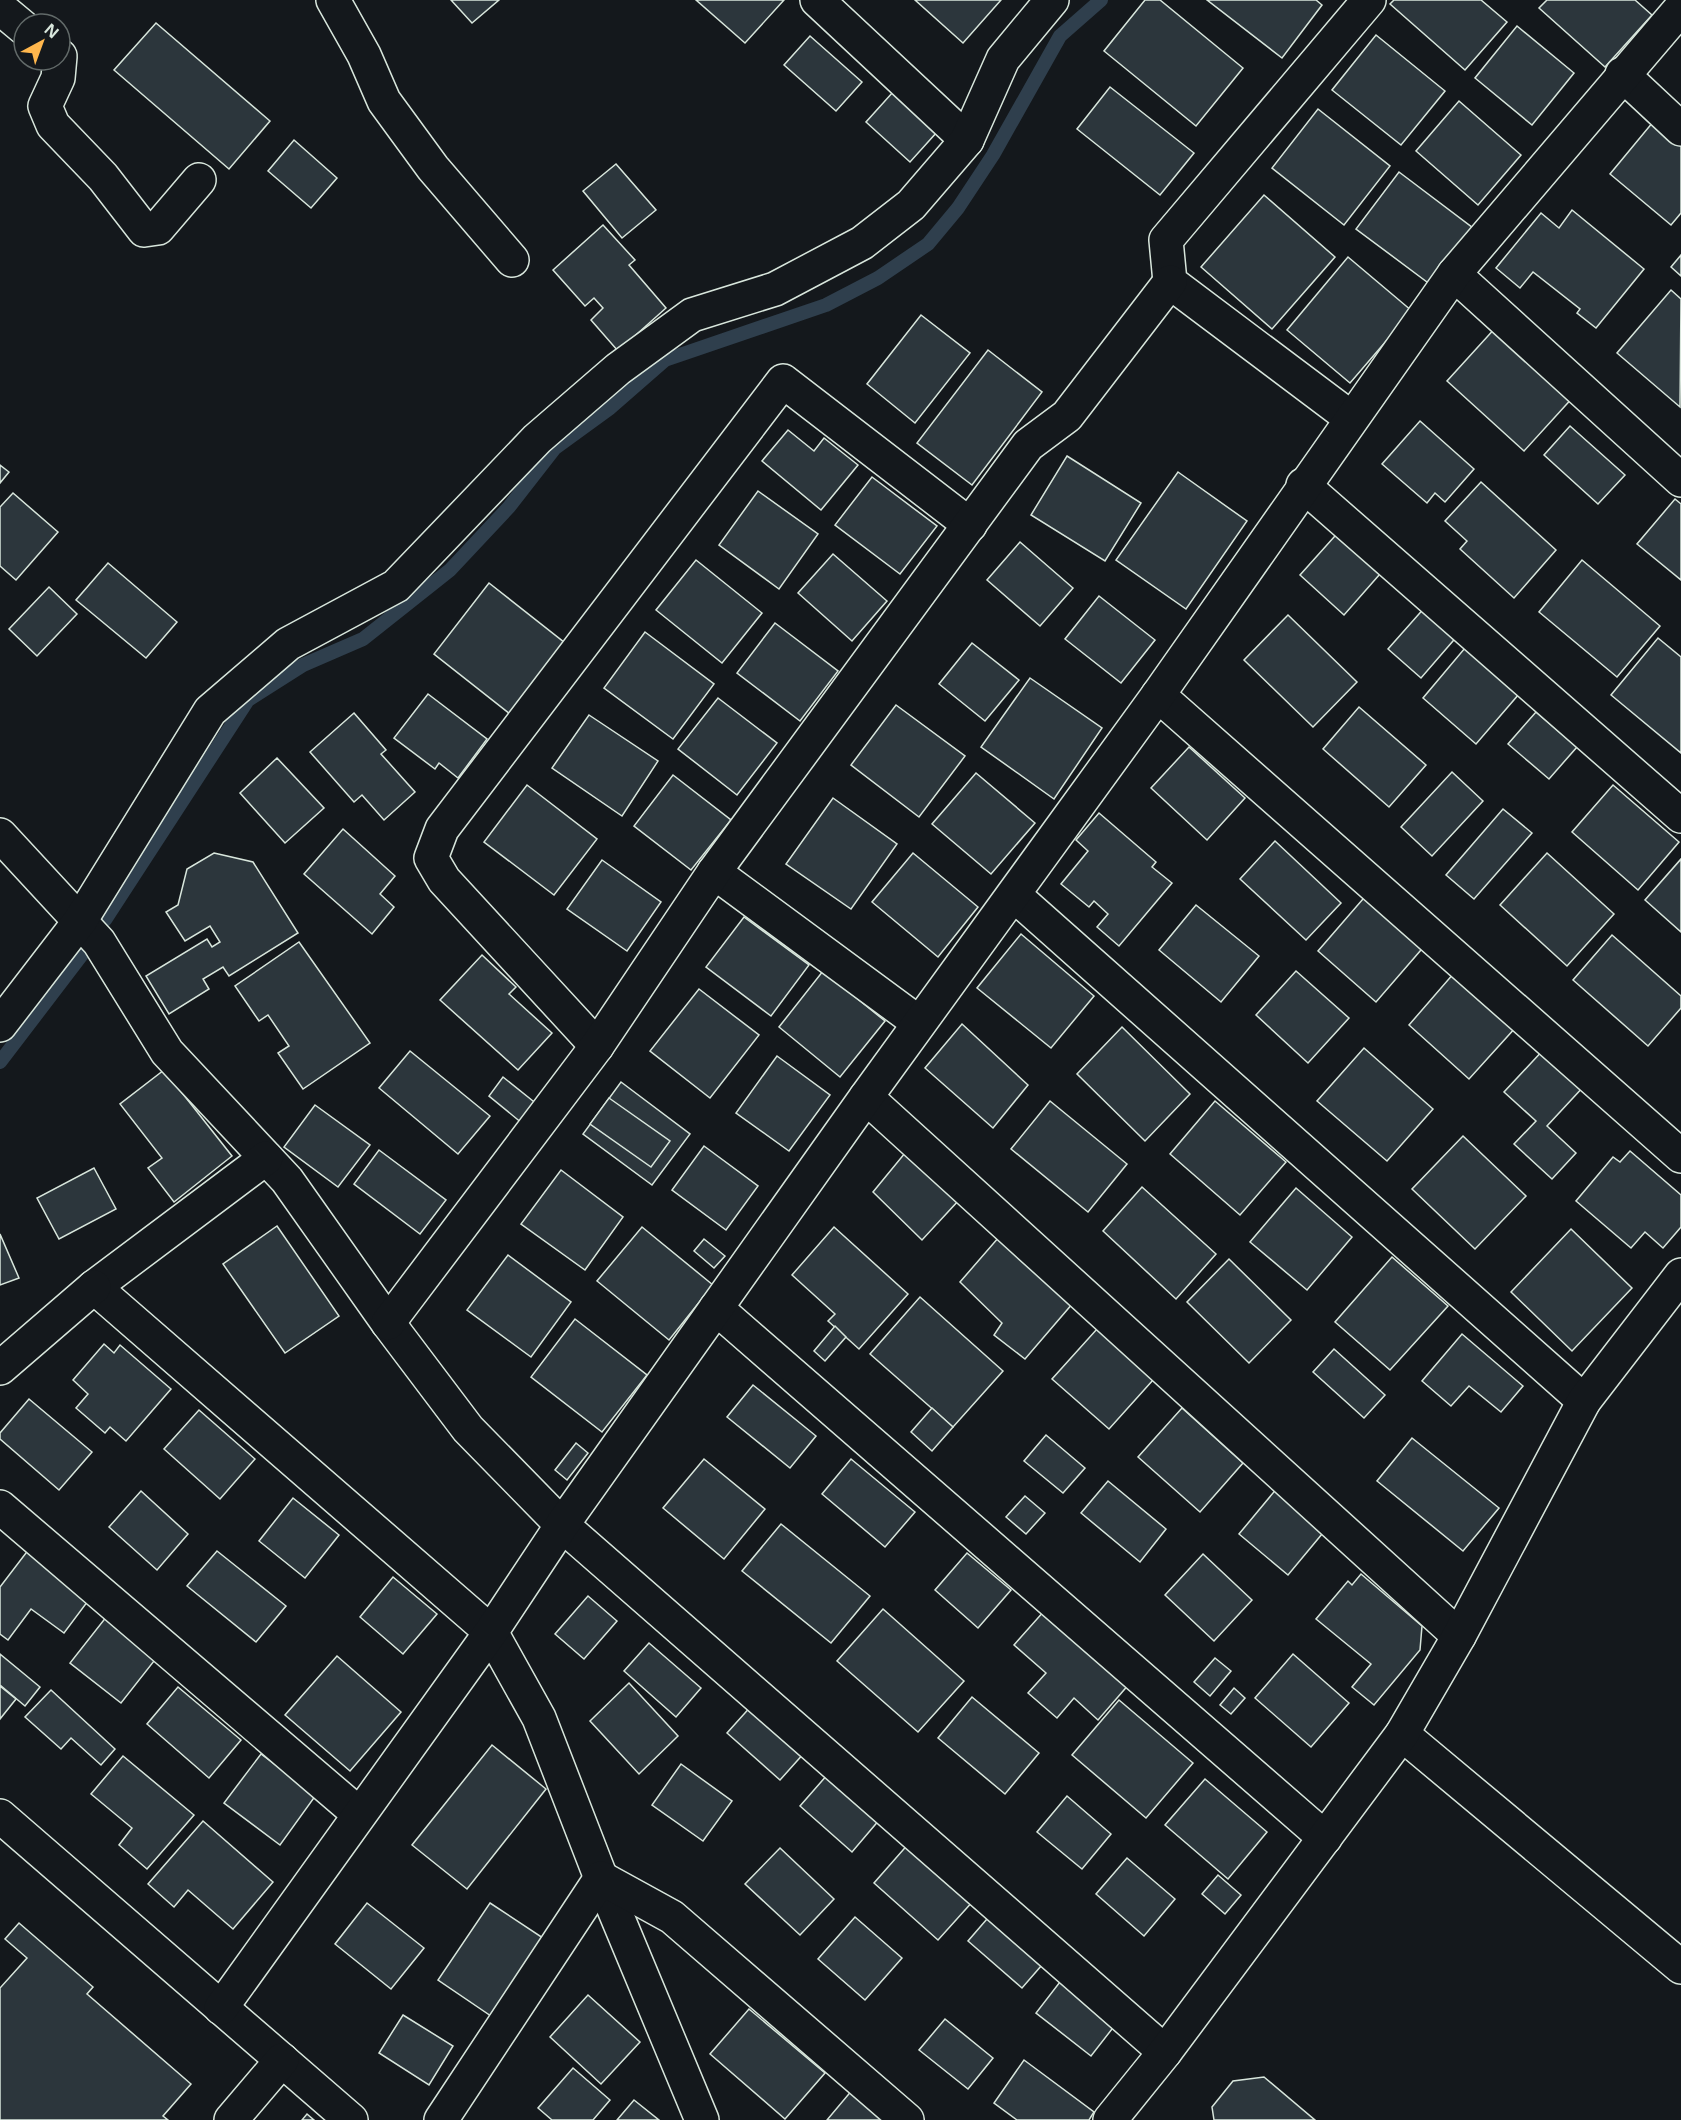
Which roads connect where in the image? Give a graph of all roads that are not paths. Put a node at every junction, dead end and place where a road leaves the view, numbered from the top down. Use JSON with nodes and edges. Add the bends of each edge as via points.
{"nodes":[{"id":1,"x":333,"y":0,"type":"edge"},
{"id":2,"x":817,"y":0,"type":"edge"},
{"id":3,"x":1052,"y":0,"type":"edge"},
{"id":4,"x":1369,"y":0,"type":"edge"},
{"id":5,"x":0,"y":8,"type":"edge"},
{"id":6,"x":1681,"y":8,"type":"edge"},
{"id":7,"x":12,"y":18,"type":"edge"},
{"id":8,"x":59,"y":72,"type":"edge"},
{"id":9,"x":1622,"y":74,"type":"junction"},
{"id":10,"x":1681,"y":129,"type":"edge"},
{"id":11,"x":967,"y":140,"type":"junction"},
{"id":12,"x":199,"y":180,"type":"dead end"},
{"id":13,"x":512,"y":260,"type":"dead end"},
{"id":14,"x":1454,"y":274,"type":"junction"},
{"id":15,"x":1170,"y":282,"type":"junction"},
{"id":16,"x":1351,"y":418,"type":"junction"},
{"id":17,"x":1681,"y":480,"type":"edge"},
{"id":18,"x":1303,"y":485,"type":"junction"},
{"id":19,"x":970,"y":525,"type":"junction"},
{"id":20,"x":1158,"y":695,"type":"junction"},
{"id":21,"x":1681,"y":816,"type":"edge"},
{"id":22,"x":0,"y":835,"type":"edge"},
{"id":23,"x":714,"y":872,"type":"junction"},
{"id":24,"x":1014,"y":895,"type":"junction"},
{"id":25,"x":80,"y":921,"type":"junction"},
{"id":26,"x":919,"y":1023,"type":"junction"},
{"id":27,"x":0,"y":1025,"type":"edge"},
{"id":28,"x":597,"y":1046,"type":"junction"},
{"id":29,"x":866,"y":1097,"type":"junction"},
{"id":30,"x":1681,"y":1156,"type":"edge"},
{"id":31,"x":266,"y":1158,"type":"junction"},
{"id":32,"x":1681,"y":1275,"type":"edge"},
{"id":33,"x":94,"y":1287,"type":"junction"},
{"id":34,"x":716,"y":1308,"type":"junction"},
{"id":35,"x":388,"y":1323,"type":"junction"},
{"id":36,"x":0,"y":1368,"type":"edge"},
{"id":37,"x":1584,"y":1401,"type":"junction"},
{"id":38,"x":0,"y":1507,"type":"edge"},
{"id":39,"x":562,"y":1525,"type":"junction"},
{"id":40,"x":491,"y":1632,"type":"junction"},
{"id":41,"x":1459,"y":1636,"type":"junction"},
{"id":42,"x":1402,"y":1734,"type":"junction"},
{"id":43,"x":359,"y":1815,"type":"junction"},
{"id":44,"x":0,"y":1816,"type":"edge"},
{"id":45,"x":1325,"y":1838,"type":"junction"},
{"id":46,"x":600,"y":1878,"type":"junction"},
{"id":47,"x":1681,"y":1967,"type":"edge"},
{"id":48,"x":221,"y":2008,"type":"junction"},
{"id":49,"x":1165,"y":2052,"type":"junction"},
{"id":50,"x":282,"y":2060,"type":"junction"},
{"id":51,"x":231,"y":2120,"type":"edge"},
{"id":52,"x":351,"y":2120,"type":"edge"},
{"id":53,"x":441,"y":2120,"type":"edge"},
{"id":54,"x":702,"y":2120,"type":"edge"},
{"id":55,"x":907,"y":2120,"type":"edge"},
{"id":56,"x":1110,"y":2120,"type":"edge"}],
"edges":[{"from":1,"to":13,"type":"street","via":[[384,101],[433,168]]},
{"from":2,"to":11,"type":"street"},
{"from":3,"to":11,"type":"street","via":[[1003,59]]},
{"from":4,"to":15,"type":"street","via":[[1166,240]]},
{"from":5,"to":7,"type":"street"},
{"from":6,"to":9,"type":"street"},
{"from":8,"to":12,"type":"street","via":[[45,106],[53,125],[103,177],[144,230],[158,228]]},
{"from":9,"to":10,"type":"street"},
{"from":9,"to":14,"type":"street"},
{"from":11,"to":25,"type":"street","via":[[911,206],[862,243],[776,289],[692,315],[618,369],[537,439],[396,586],[288,644],[210,711]]},
{"from":14,"to":16,"type":"street"},
{"from":14,"to":17,"type":"street"},
{"from":15,"to":16,"type":"street"},
{"from":15,"to":19,"type":"street","via":[[1067,416],[1028,445]]},
{"from":16,"to":18,"type":"street"},
{"from":18,"to":20,"type":"street"},
{"from":18,"to":21,"type":"street"},
{"from":19,"to":23,"type":"street"},
{"from":19,"to":28,"type":"street","via":[[783,381],[442,830],[430,858],[444,880]]},
{"from":20,"to":24,"type":"street"},
{"from":20,"to":30,"type":"street"},
{"from":22,"to":25,"type":"street"},
{"from":23,"to":26,"type":"street"},
{"from":23,"to":28,"type":"street"},
{"from":24,"to":26,"type":"street"},
{"from":24,"to":37,"type":"street"},
{"from":25,"to":27,"type":"street"},
{"from":25,"to":31,"type":"street","via":[[114,963],[167,1052]]},
{"from":26,"to":29,"type":"street"},
{"from":28,"to":35,"type":"street"},
{"from":29,"to":34,"type":"street"},
{"from":29,"to":41,"type":"street"},
{"from":31,"to":33,"type":"street"},
{"from":31,"to":35,"type":"street","via":[[287,1180]]},
{"from":32,"to":37,"type":"street"},
{"from":33,"to":36,"type":"street"},
{"from":33,"to":40,"type":"street"},
{"from":34,"to":39,"type":"street"},
{"from":34,"to":45,"type":"street"},
{"from":35,"to":39,"type":"street","via":[[468,1429]]},
{"from":37,"to":41,"type":"street"},
{"from":38,"to":43,"type":"street"},
{"from":39,"to":40,"type":"street"},
{"from":39,"to":49,"type":"street"},
{"from":40,"to":43,"type":"street"},
{"from":40,"to":46,"type":"street","via":[[539,1718]]},
{"from":41,"to":42,"type":"street"},
{"from":42,"to":45,"type":"street"},
{"from":42,"to":47,"type":"street"},
{"from":43,"to":48,"type":"street"},
{"from":44,"to":48,"type":"street"},
{"from":45,"to":49,"type":"street"},
{"from":46,"to":53,"type":"street"},
{"from":46,"to":54,"type":"street"},
{"from":46,"to":55,"type":"street","via":[[672,1917]]},
{"from":48,"to":50,"type":"street"},
{"from":49,"to":56,"type":"street"},
{"from":50,"to":51,"type":"street"},
{"from":50,"to":52,"type":"street"}]}
